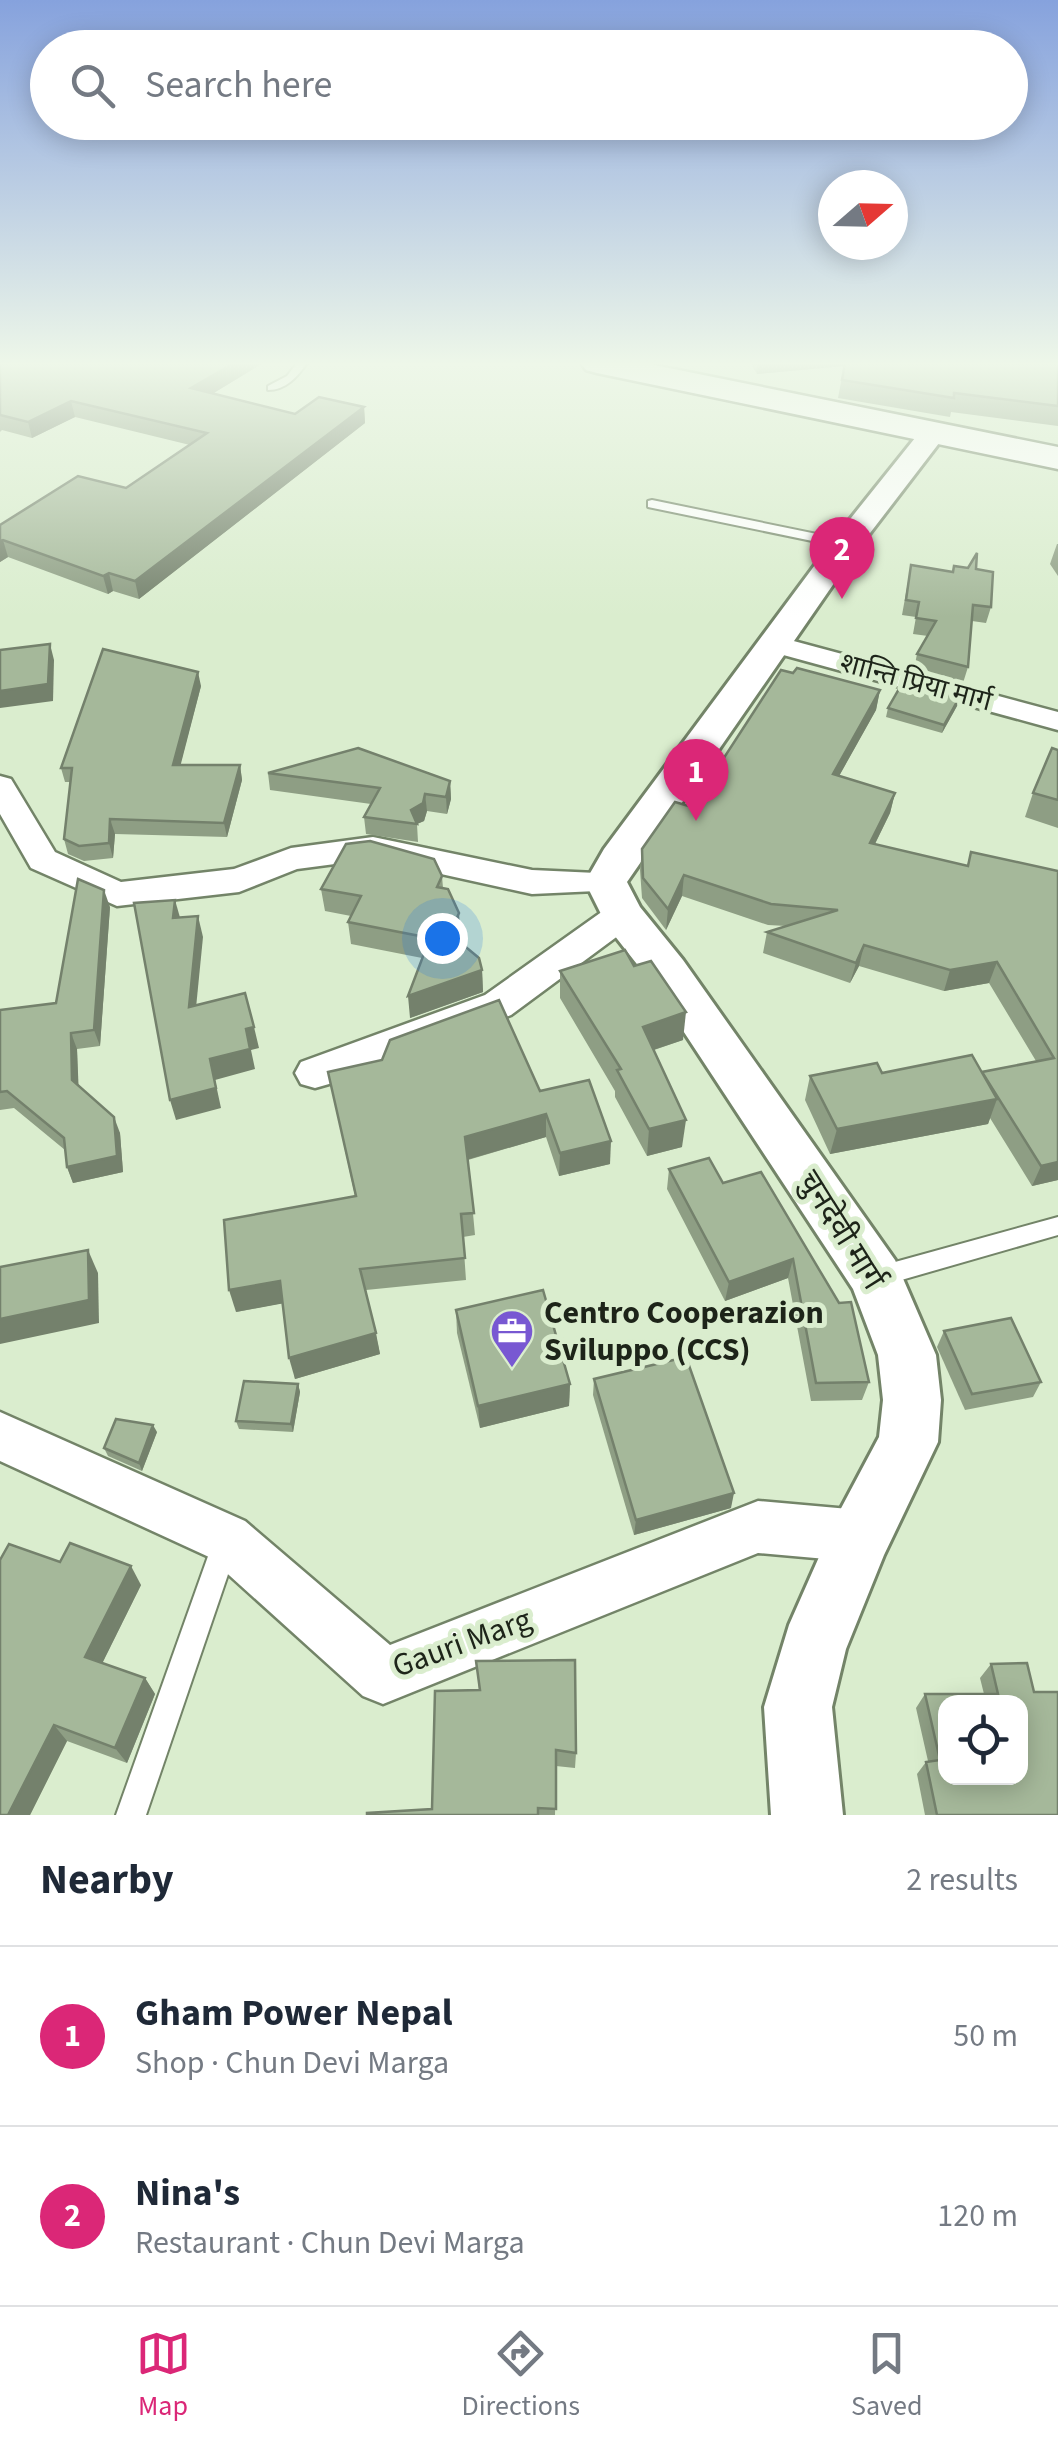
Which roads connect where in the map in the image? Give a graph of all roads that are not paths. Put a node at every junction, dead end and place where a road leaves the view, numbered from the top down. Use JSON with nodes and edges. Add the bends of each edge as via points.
{"nodes":[{"id":1,"x":922,"y":448,"type":"edge"},
{"id":2,"x":1004,"y":448,"type":"edge"},
{"id":3,"x":1058,"y":458,"type":"edge"},
{"id":4,"x":652,"y":504,"type":"dead end"},
{"id":5,"x":846,"y":544,"type":"junction"},
{"id":6,"x":775,"y":644,"type":"junction"},
{"id":7,"x":1058,"y":720,"type":"edge"},
{"id":8,"x":0,"y":786,"type":"edge"},
{"id":9,"x":615,"y":885,"type":"junction"},
{"id":10,"x":315,"y":1073,"type":"dead end"},
{"id":11,"x":1058,"y":1226,"type":"edge"},
{"id":12,"x":876,"y":1277,"type":"junction"},
{"id":13,"x":0,"y":1436,"type":"edge"},
{"id":14,"x":860,"y":1536,"type":"junction"},
{"id":15,"x":227,"y":1539,"type":"junction"},
{"id":16,"x":131,"y":1815,"type":"edge"},
{"id":17,"x":807,"y":1815,"type":"edge"}],
"edges":[{"from":1,"to":5,"type":"street"},
{"from":2,"to":3,"type":"main road"},
{"from":4,"to":5,"type":"lane"},
{"from":5,"to":6,"type":"street"},
{"from":6,"to":7,"type":"street","name":"शान्ति प्रिया मार्ग"},
{"from":6,"to":9,"type":"street"},
{"from":8,"to":9,"type":"street","via":[[43,860],[117,894],[239,880],[291,859],[372,848],[532,882]]},
{"from":9,"to":10,"type":"street","via":[[498,1006]]},
{"from":9,"to":12,"type":"street","name":"चुनदेवी मार्ग"},
{"from":11,"to":12,"type":"lane"},
{"from":12,"to":14,"type":"street","name":"चुनदेवी मार्ग","via":[[906,1354],[912,1400],[908,1442]]},
{"from":13,"to":15,"type":"street","name":"Gauri Marg"},
{"from":14,"to":15,"type":"street","name":"Gauri Marg","via":[[758,1527],[383,1676]]},
{"from":14,"to":17,"type":"street","name":"चुनदेवी मार्ग","via":[[814,1648],[798,1707]]},
{"from":15,"to":16,"type":"lane"}]}
